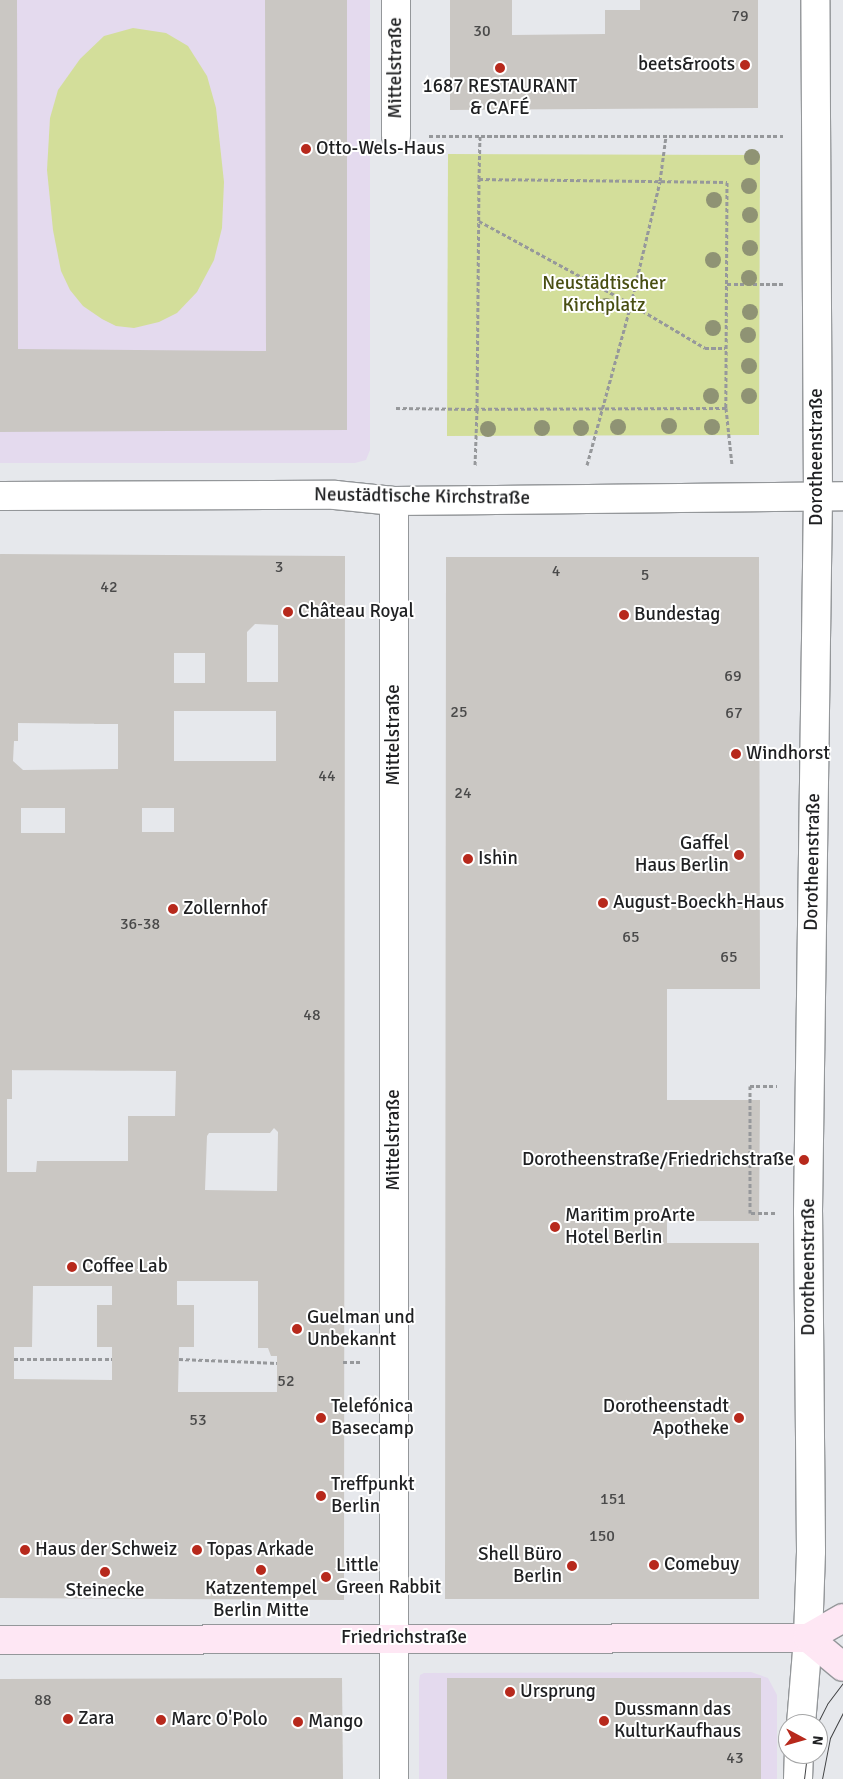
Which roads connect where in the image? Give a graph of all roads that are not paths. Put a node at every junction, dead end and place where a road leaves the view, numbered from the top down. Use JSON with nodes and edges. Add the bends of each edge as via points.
{"nodes":[{"id":1,"x":396,"y":0,"type":"edge"},
{"id":2,"x":815,"y":0,"type":"edge"},
{"id":3,"x":396,"y":136,"type":"road end"},
{"id":4,"x":0,"y":496,"type":"edge"},
{"id":5,"x":830,"y":496,"type":"edge"},
{"id":6,"x":394,"y":501,"type":"junction"},
{"id":7,"x":843,"y":1618,"type":"edge"},
{"id":8,"x":394,"y":1638,"type":"junction"},
{"id":9,"x":808,"y":1638,"type":"junction"},
{"id":10,"x":0,"y":1640,"type":"edge"},
{"id":11,"x":843,"y":1667,"type":"edge"},
{"id":12,"x":802,"y":1714,"type":"edge"},
{"id":13,"x":799,"y":1764,"type":"edge"},
{"id":14,"x":394,"y":1779,"type":"edge"},
{"id":15,"x":798,"y":1779,"type":"edge"}],
"edges":[{"from":1,"to":3,"type":"street","name":"Mittelstraße"},
{"from":2,"to":5,"type":"street","name":"Dorotheenstraße","via":[[816,284]]},
{"from":4,"to":6,"type":"street","name":"Neustädtische Kirchstraße","via":[[336,495]]},
{"from":5,"to":6,"type":"street","name":"Neustädtische Kirchstraße"},
{"from":5,"to":9,"type":"street","name":"Dorotheenstraße","via":[[808,1181],[811,1551]]},
{"from":6,"to":8,"type":"street","name":"Mittelstraße"},
{"from":7,"to":9,"type":"main road","name":"Friedrichstraße"},
{"from":8,"to":9,"type":"main road","name":"Friedrichstraße"},
{"from":8,"to":10,"type":"main road","name":"Friedrichstraße"},
{"from":8,"to":14,"type":"street","name":"Mittelstraße"},
{"from":9,"to":11,"type":"main road"},
{"from":9,"to":12,"type":"street","name":"Dorotheenstraße"},
{"from":13,"to":15,"type":"street"}]}
